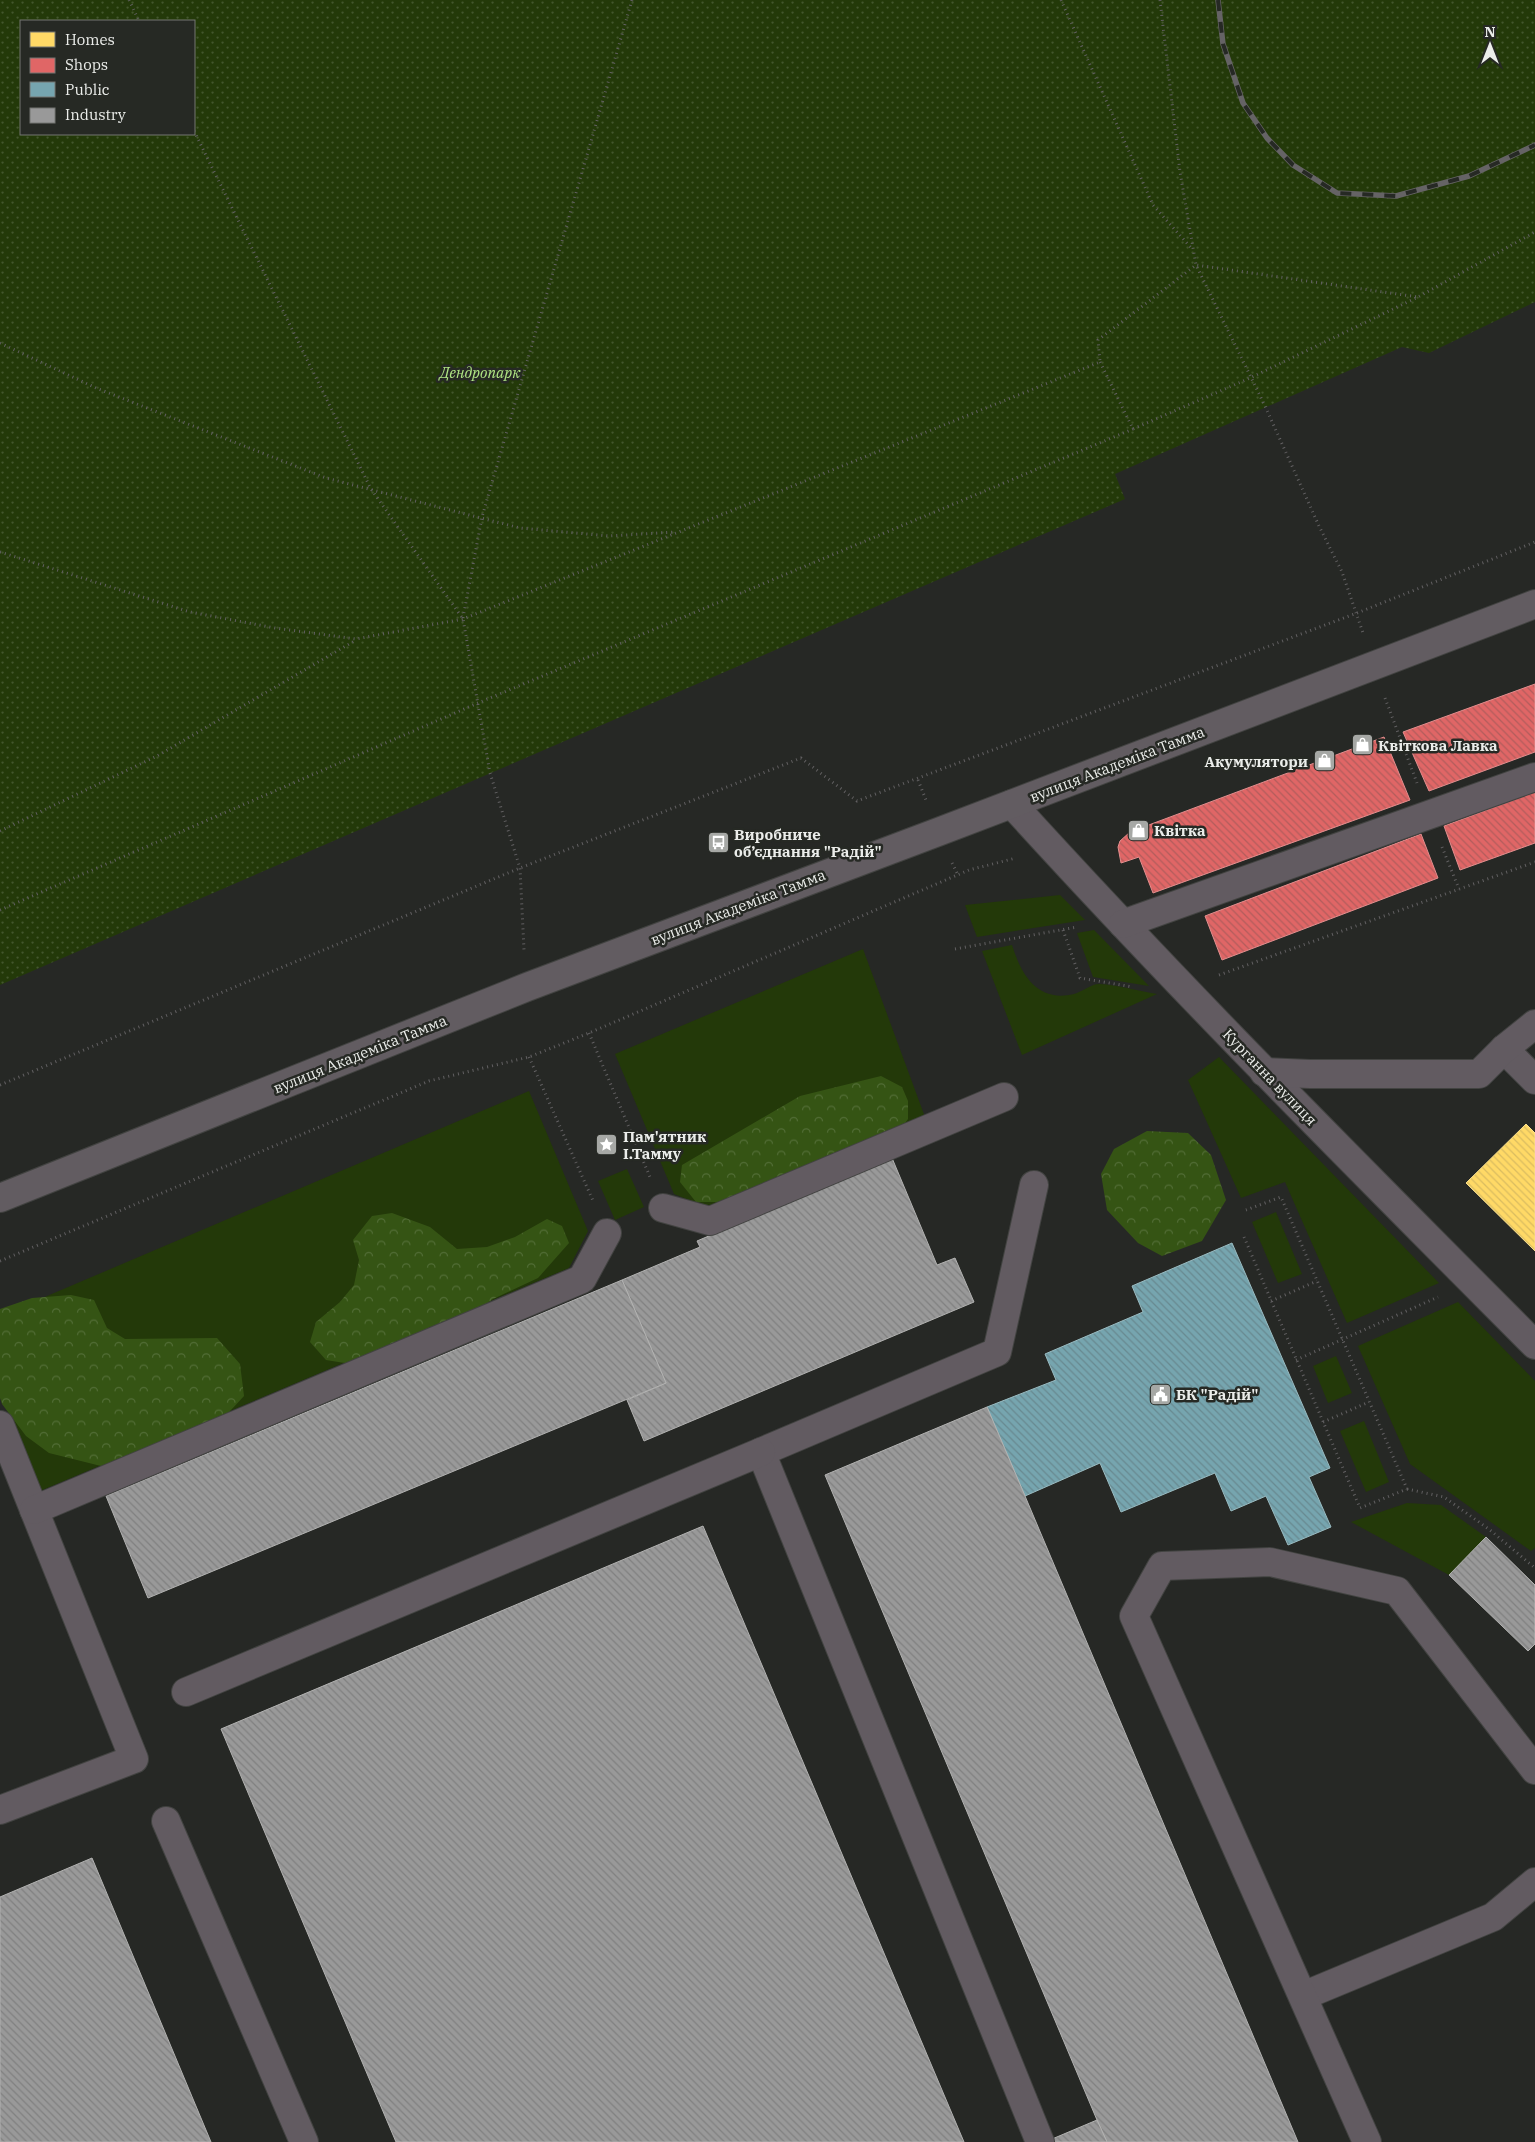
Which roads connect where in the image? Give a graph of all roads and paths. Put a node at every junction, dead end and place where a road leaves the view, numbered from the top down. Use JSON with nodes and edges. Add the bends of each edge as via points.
{"nodes":[{"id":1,"x":129,"y":0,"type":"edge"},
{"id":2,"x":632,"y":0,"type":"edge"},
{"id":3,"x":1061,"y":0,"type":"edge"},
{"id":4,"x":1160,"y":0,"type":"edge"},
{"id":5,"x":139,"y":20,"type":"edge"},
{"id":6,"x":195,"y":133,"type":"edge"},
{"id":7,"x":1535,"y":232,"type":"edge"},
{"id":8,"x":1193,"y":251,"type":"junction"},
{"id":9,"x":1196,"y":265,"type":"junction"},
{"id":10,"x":1418,"y":297,"type":"junction"},
{"id":11,"x":0,"y":342,"type":"edge"},
{"id":12,"x":1100,"y":362,"type":"junction"},
{"id":13,"x":1250,"y":378,"type":"junction"},
{"id":14,"x":1133,"y":429,"type":"junction"},
{"id":15,"x":370,"y":489,"type":"junction"},
{"id":16,"x":482,"y":517,"type":"junction"},
{"id":17,"x":679,"y":532,"type":"junction"},
{"id":18,"x":1535,"y":542,"type":"edge"},
{"id":19,"x":0,"y":552,"type":"edge"},
{"id":20,"x":1535,"y":604,"type":"edge"},
{"id":21,"x":1357,"y":612,"type":"junction"},
{"id":22,"x":463,"y":619,"type":"junction"},
{"id":23,"x":356,"y":640,"type":"junction"},
{"id":24,"x":1374,"y":666,"type":"junction"},
{"id":25,"x":478,"y":703,"type":"junction"},
{"id":26,"x":1535,"y":777,"type":"edge"},
{"id":27,"x":1012,"y":804,"type":"junction"},
{"id":28,"x":1430,"y":815,"type":"junction"},
{"id":29,"x":0,"y":831,"type":"edge"},
{"id":30,"x":1052,"y":849,"type":"junction"},
{"id":31,"x":1535,"y":862,"type":"edge"},
{"id":32,"x":520,"y":868,"type":"junction"},
{"id":33,"x":1459,"y":889,"type":"junction"},
{"id":34,"x":0,"y":910,"type":"edge"},
{"id":35,"x":1123,"y":924,"type":"junction"},
{"id":36,"x":1081,"y":926,"type":"dead end"},
{"id":37,"x":1063,"y":930,"type":"junction"},
{"id":38,"x":955,"y":949,"type":"dead end"},
{"id":39,"x":1212,"y":978,"type":"dead end"},
{"id":40,"x":527,"y":987,"type":"junction"},
{"id":41,"x":1135,"y":987,"type":"dead end"},
{"id":42,"x":1535,"y":1024,"type":"edge"},
{"id":43,"x":589,"y":1034,"type":"junction"},
{"id":44,"x":1504,"y":1049,"type":"junction"},
{"id":45,"x":529,"y":1057,"type":"junction"},
{"id":46,"x":1264,"y":1072,"type":"junction"},
{"id":47,"x":1535,"y":1080,"type":"edge"},
{"id":48,"x":0,"y":1085,"type":"edge"},
{"id":49,"x":1004,"y":1097,"type":"dead end"},
{"id":50,"x":1034,"y":1185,"type":"dead end"},
{"id":51,"x":0,"y":1198,"type":"edge"},
{"id":52,"x":663,"y":1208,"type":"joint"},
{"id":53,"x":1246,"y":1210,"type":"dead end"},
{"id":54,"x":607,"y":1233,"type":"joint"},
{"id":55,"x":1244,"y":1237,"type":"dead end"},
{"id":56,"x":0,"y":1261,"type":"edge"},
{"id":57,"x":1317,"y":1281,"type":"junction"},
{"id":58,"x":1439,"y":1296,"type":"dead end"},
{"id":59,"x":1271,"y":1301,"type":"junction"},
{"id":60,"x":1342,"y":1339,"type":"junction"},
{"id":61,"x":1535,"y":1345,"type":"edge"},
{"id":62,"x":1296,"y":1360,"type":"junction"},
{"id":63,"x":1369,"y":1402,"type":"junction"},
{"id":64,"x":1323,"y":1422,"type":"junction"},
{"id":65,"x":0,"y":1425,"type":"edge"},
{"id":66,"x":761,"y":1452,"type":"junction"},
{"id":67,"x":1407,"y":1489,"type":"junction"},
{"id":68,"x":34,"y":1510,"type":"junction"},
{"id":69,"x":1535,"y":1568,"type":"edge"},
{"id":70,"x":186,"y":1692,"type":"dead end"},
{"id":71,"x":1535,"y":1770,"type":"edge"},
{"id":72,"x":0,"y":1810,"type":"edge"},
{"id":73,"x":166,"y":1821,"type":"dead end"},
{"id":74,"x":1535,"y":1882,"type":"edge"},
{"id":75,"x":1303,"y":1996,"type":"junction"},
{"id":76,"x":304,"y":2142,"type":"edge"},
{"id":77,"x":1040,"y":2142,"type":"edge"},
{"id":78,"x":1367,"y":2142,"type":"edge"}],
"edges":[{"from":1,"to":5,"type":"path"},
{"from":2,"to":16,"type":"path"},
{"from":3,"to":8,"type":"path","via":[[1153,205]]},
{"from":4,"to":8,"type":"path","via":[[1180,172]]},
{"from":6,"to":15,"type":"path"},
{"from":7,"to":10,"type":"path"},
{"from":8,"to":9,"type":"path"},
{"from":9,"to":10,"type":"path"},
{"from":9,"to":12,"type":"path","via":[[1098,340]]},
{"from":9,"to":13,"type":"path"},
{"from":10,"to":13,"type":"path"},
{"from":11,"to":15,"type":"path","via":[[96,388],[326,478]]},
{"from":12,"to":14,"type":"path"},
{"from":12,"to":17,"type":"path"},
{"from":13,"to":14,"type":"path"},
{"from":13,"to":21,"type":"path","via":[[1342,572]]},
{"from":14,"to":25,"type":"path"},
{"from":15,"to":16,"type":"path"},
{"from":15,"to":22,"type":"path"},
{"from":16,"to":17,"type":"path","via":[[520,528],[609,536]]},
{"from":16,"to":22,"type":"path"},
{"from":17,"to":22,"type":"path"},
{"from":18,"to":21,"type":"path"},
{"from":19,"to":23,"type":"path","via":[[190,612]]},
{"from":20,"to":24,"type":"main road","name":"вулиця Академіка Тамма"},
{"from":21,"to":24,"type":"path"},
{"from":21,"to":32,"type":"path","via":[[857,801],[801,758]]},
{"from":22,"to":23,"type":"path"},
{"from":22,"to":25,"type":"path"},
{"from":23,"to":29,"type":"path","via":[[157,756]]},
{"from":24,"to":27,"type":"main road","name":"вулиця Академіка Тамма"},
{"from":24,"to":28,"type":"path"},
{"from":25,"to":32,"type":"path","via":[[490,773]]},
{"from":25,"to":34,"type":"path"},
{"from":26,"to":28,"type":"street"},
{"from":27,"to":30,"type":"street","name":"Курганна вулиця"},
{"from":27,"to":40,"type":"main road","name":"вулиця Академіка Тамма"},
{"from":28,"to":33,"type":"path"},
{"from":28,"to":35,"type":"street"},
{"from":30,"to":35,"type":"street","name":"Курганна вулиця"},
{"from":30,"to":43,"type":"path","via":[[969,870]]},
{"from":31,"to":33,"type":"path"},
{"from":32,"to":40,"type":"path"},
{"from":32,"to":48,"type":"path"},
{"from":33,"to":39,"type":"path"},
{"from":35,"to":46,"type":"street","name":"Курганна вулиця"},
{"from":36,"to":37,"type":"path"},
{"from":37,"to":38,"type":"path"},
{"from":37,"to":41,"type":"path","via":[[1080,978]]},
{"from":40,"to":51,"type":"main road","name":"вулиця Академіка Тамма"},
{"from":42,"to":44,"type":"street"},
{"from":43,"to":45,"type":"path"},
{"from":43,"to":52,"type":"path"},
{"from":44,"to":46,"type":"street","via":[[1479,1074]]},
{"from":44,"to":47,"type":"street"},
{"from":45,"to":54,"type":"path"},
{"from":45,"to":56,"type":"path","via":[[429,1082]]},
{"from":46,"to":61,"type":"street","name":"Курганна вулиця"},
{"from":49,"to":52,"type":"street","via":[[710,1221]]},
{"from":50,"to":66,"type":"street","via":[[997,1352]]},
{"from":53,"to":57,"type":"path","via":[[1281,1197]]},
{"from":54,"to":68,"type":"street","via":[[582,1279]]},
{"from":55,"to":59,"type":"path"},
{"from":57,"to":59,"type":"path"},
{"from":57,"to":60,"type":"path"},
{"from":58,"to":60,"type":"path"},
{"from":59,"to":62,"type":"path"},
{"from":60,"to":62,"type":"path"},
{"from":60,"to":63,"type":"path"},
{"from":62,"to":64,"type":"path"},
{"from":63,"to":64,"type":"path"},
{"from":63,"to":67,"type":"path"},
{"from":64,"to":67,"type":"path","via":[[1360,1508]]},
{"from":65,"to":68,"type":"street"},
{"from":66,"to":70,"type":"street"},
{"from":66,"to":77,"type":"street"},
{"from":67,"to":69,"type":"path","via":[[1444,1497]]},
{"from":68,"to":72,"type":"street","via":[[134,1759]]},
{"from":71,"to":75,"type":"street","via":[[1397,1591],[1270,1562],[1162,1566],[1134,1616]]},
{"from":73,"to":76,"type":"street"},
{"from":74,"to":75,"type":"street","via":[[1493,1917]]},
{"from":75,"to":78,"type":"street"}]}
